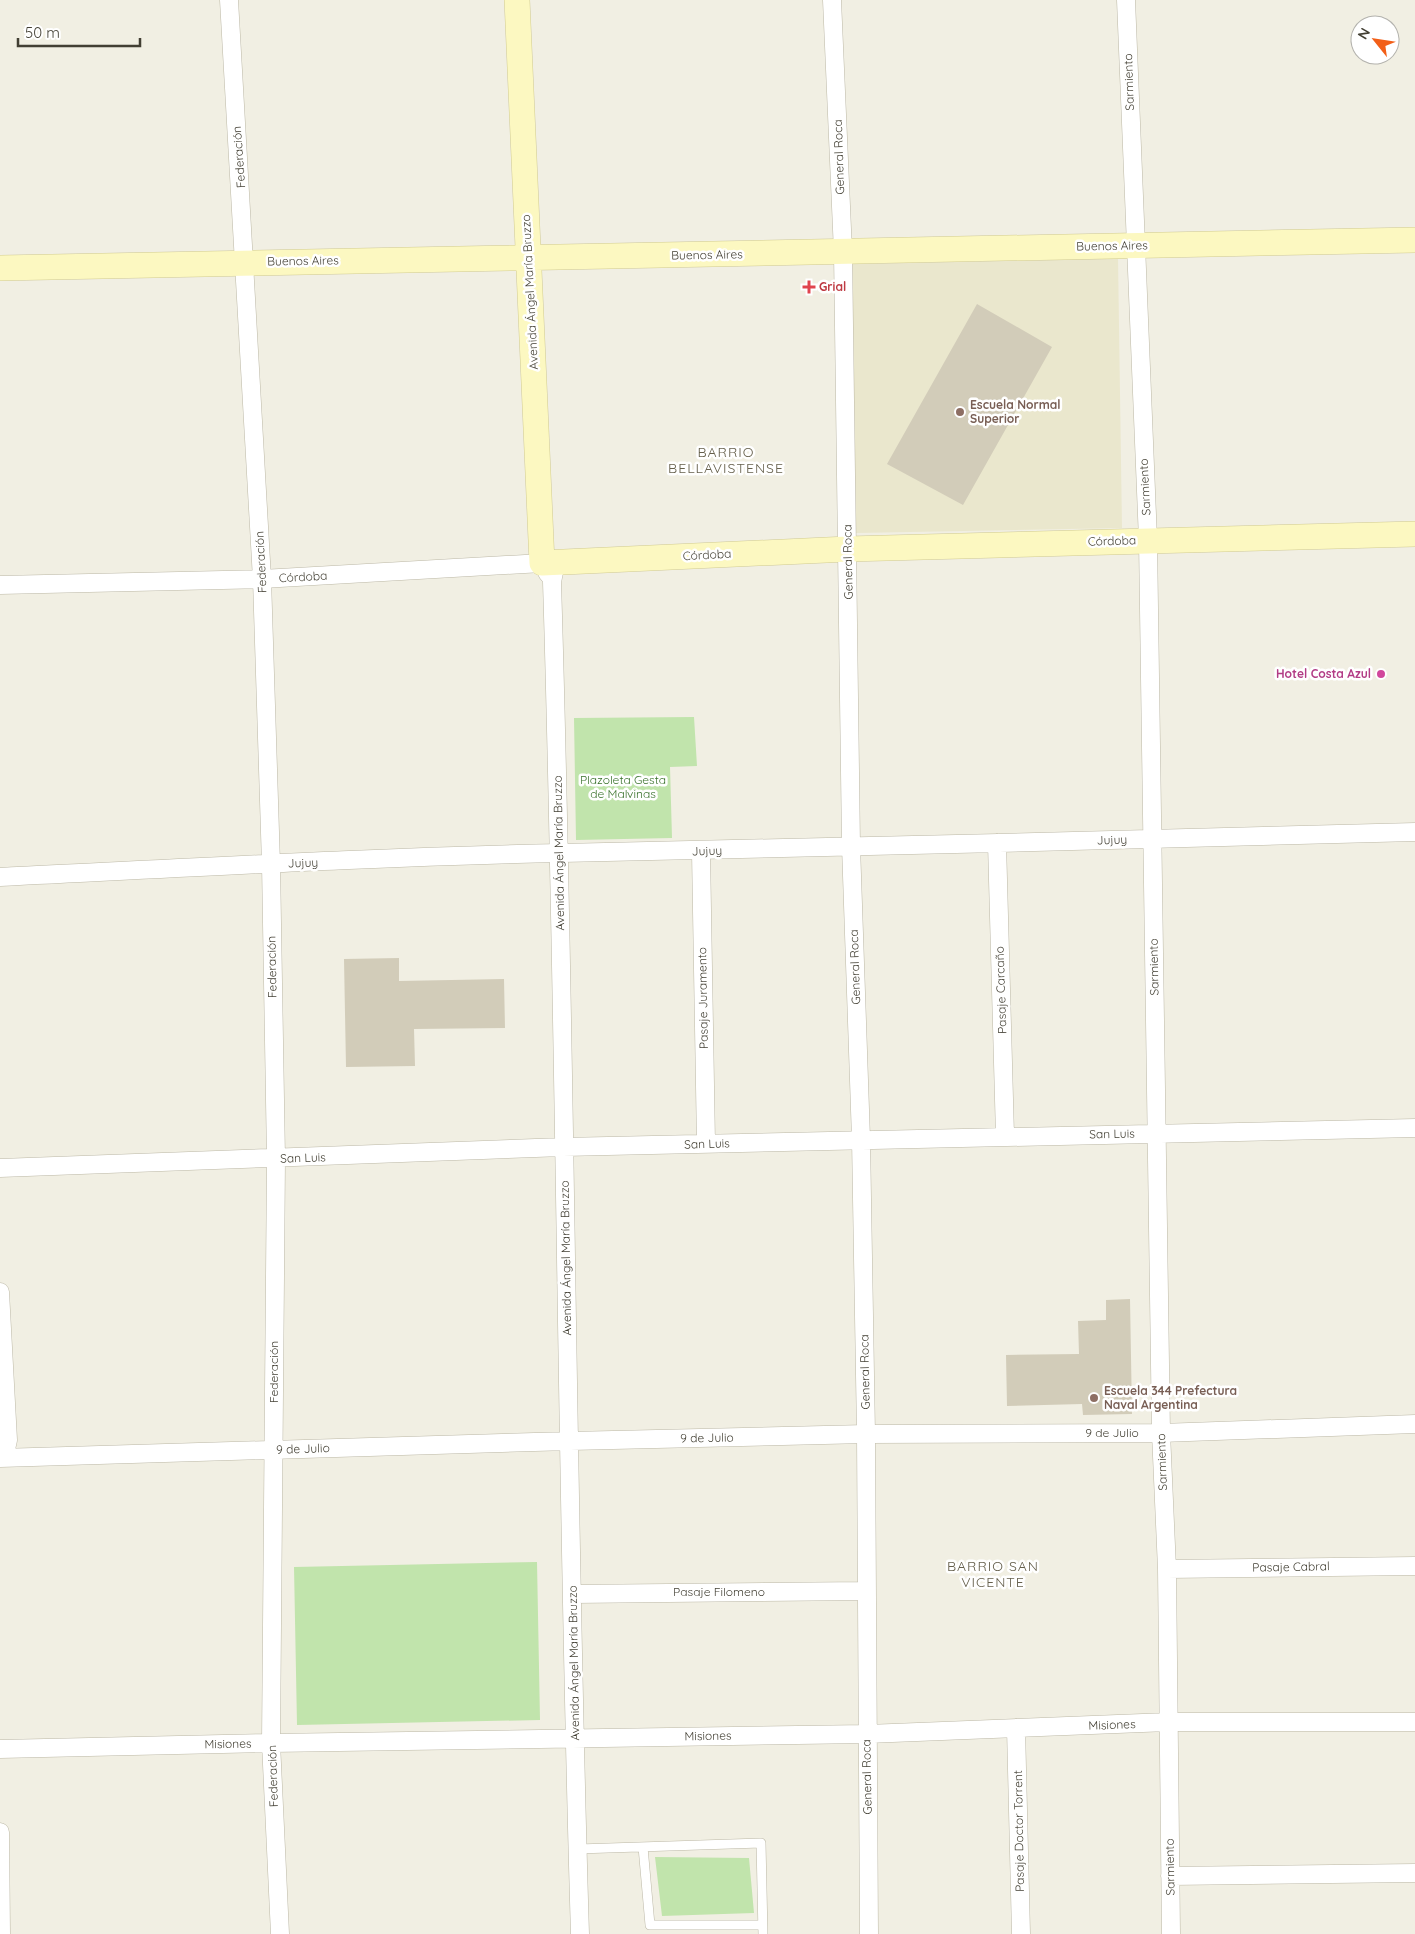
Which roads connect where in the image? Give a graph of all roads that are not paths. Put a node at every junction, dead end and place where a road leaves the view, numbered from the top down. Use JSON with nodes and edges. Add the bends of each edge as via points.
{"nodes":[{"id":1,"x":229,"y":0,"type":"edge"},
{"id":2,"x":517,"y":0,"type":"edge"},
{"id":3,"x":530,"y":0,"type":"edge"},
{"id":4,"x":832,"y":0,"type":"edge"},
{"id":5,"x":1126,"y":0,"type":"edge"},
{"id":6,"x":1415,"y":240,"type":"edge"},
{"id":7,"x":1135,"y":245,"type":"junction"},
{"id":8,"x":843,"y":252,"type":"junction"},
{"id":9,"x":535,"y":257,"type":"junction"},
{"id":10,"x":246,"y":262,"type":"junction"},
{"id":11,"x":0,"y":268,"type":"edge"},
{"id":12,"x":1415,"y":534,"type":"edge"},
{"id":13,"x":1148,"y":540,"type":"junction"},
{"id":14,"x":848,"y":549,"type":"junction"},
{"id":15,"x":550,"y":569,"type":"junction"},
{"id":16,"x":262,"y":579,"type":"junction"},
{"id":17,"x":0,"y":585,"type":"edge"},
{"id":18,"x":1415,"y":832,"type":"edge"},
{"id":19,"x":1151,"y":839,"type":"junction"},
{"id":20,"x":997,"y":843,"type":"junction"},
{"id":21,"x":851,"y":846,"type":"junction"},
{"id":22,"x":701,"y":852,"type":"junction"},
{"id":23,"x":560,"y":853,"type":"junction"},
{"id":24,"x":271,"y":864,"type":"junction"},
{"id":25,"x":0,"y":877,"type":"edge"},
{"id":26,"x":1415,"y":1128,"type":"edge"},
{"id":27,"x":1157,"y":1133,"type":"junction"},
{"id":28,"x":1005,"y":1136,"type":"junction"},
{"id":29,"x":861,"y":1139,"type":"junction"},
{"id":30,"x":706,"y":1144,"type":"junction"},
{"id":31,"x":563,"y":1147,"type":"junction"},
{"id":32,"x":276,"y":1159,"type":"junction"},
{"id":33,"x":0,"y":1168,"type":"edge"},
{"id":34,"x":0,"y":1292,"type":"edge"},
{"id":35,"x":1415,"y":1424,"type":"edge"},
{"id":36,"x":1161,"y":1433,"type":"junction"},
{"id":37,"x":866,"y":1434,"type":"junction"},
{"id":38,"x":570,"y":1441,"type":"junction"},
{"id":39,"x":274,"y":1450,"type":"junction"},
{"id":40,"x":2,"y":1458,"type":"edge"},
{"id":41,"x":1415,"y":1566,"type":"edge"},
{"id":42,"x":1167,"y":1569,"type":"junction"},
{"id":43,"x":865,"y":1591,"type":"junction"},
{"id":44,"x":573,"y":1594,"type":"junction"},
{"id":45,"x":1168,"y":1722,"type":"junction"},
{"id":46,"x":1415,"y":1722,"type":"edge"},
{"id":47,"x":1016,"y":1728,"type":"junction"},
{"id":48,"x":867,"y":1734,"type":"junction"},
{"id":49,"x":574,"y":1737,"type":"junction"},
{"id":50,"x":271,"y":1743,"type":"junction"},
{"id":51,"x":0,"y":1749,"type":"edge"},
{"id":52,"x":0,"y":1832,"type":"edge"},
{"id":53,"x":643,"y":1847,"type":"junction"},
{"id":54,"x":578,"y":1848,"type":"junction"},
{"id":55,"x":1415,"y":1873,"type":"edge"},
{"id":56,"x":1170,"y":1876,"type":"junction"},
{"id":57,"x":762,"y":1930,"type":"edge"},
{"id":58,"x":1,"y":1934,"type":"edge"},
{"id":59,"x":280,"y":1934,"type":"edge"},
{"id":60,"x":580,"y":1934,"type":"edge"},
{"id":61,"x":869,"y":1934,"type":"edge"},
{"id":62,"x":1021,"y":1934,"type":"edge"},
{"id":63,"x":1171,"y":1934,"type":"edge"}],
"edges":[{"from":1,"to":10,"type":"street","name":"Federación"},
{"from":2,"to":9,"type":"street","name":"Avenida Ángel María Bruzzo"},
{"from":3,"to":9,"type":"street","name":"Avenida Ángel María Bruzzo"},
{"from":4,"to":8,"type":"street","name":"General Roca"},
{"from":5,"to":7,"type":"street","name":"Sarmiento"},
{"from":6,"to":7,"type":"street","name":"Buenos Aires"},
{"from":7,"to":8,"type":"street","name":"Buenos Aires"},
{"from":7,"to":13,"type":"street","name":"Sarmiento"},
{"from":8,"to":9,"type":"street","name":"Buenos Aires"},
{"from":8,"to":14,"type":"street","name":"General Roca"},
{"from":9,"to":10,"type":"street","name":"Buenos Aires"},
{"from":9,"to":15,"type":"street","name":"Avenida Ángel María Bruzzo"},
{"from":10,"to":11,"type":"street","name":"Buenos Aires"},
{"from":10,"to":16,"type":"street","name":"Federación"},
{"from":12,"to":13,"type":"street","name":"Córdoba"},
{"from":13,"to":14,"type":"street","name":"Córdoba"},
{"from":13,"to":19,"type":"street","name":"Sarmiento"},
{"from":14,"to":15,"type":"street","name":"Córdoba"},
{"from":14,"to":21,"type":"street","name":"General Roca"},
{"from":15,"to":16,"type":"street","name":"Córdoba"},
{"from":15,"to":23,"type":"street","name":"Avenida Ángel María Bruzzo"},
{"from":16,"to":17,"type":"street","name":"Córdoba"},
{"from":16,"to":24,"type":"street","name":"Federación"},
{"from":18,"to":19,"type":"street","name":"Jujuy"},
{"from":19,"to":20,"type":"street","name":"Jujuy"},
{"from":19,"to":27,"type":"street","name":"Sarmiento"},
{"from":20,"to":21,"type":"street","name":"Jujuy"},
{"from":20,"to":28,"type":"street","name":"Pasaje Carcaño"},
{"from":21,"to":22,"type":"street","name":"Jujuy"},
{"from":21,"to":29,"type":"street","name":"General Roca"},
{"from":22,"to":23,"type":"street","name":"Jujuy"},
{"from":22,"to":30,"type":"street","name":"Pasaje Juramento"},
{"from":23,"to":24,"type":"street","name":"Jujuy"},
{"from":23,"to":31,"type":"street","name":"Avenida Ángel María Bruzzo"},
{"from":24,"to":25,"type":"street","name":"Jujuy"},
{"from":24,"to":32,"type":"street","name":"Federación"},
{"from":26,"to":27,"type":"street","name":"San Luis"},
{"from":27,"to":28,"type":"street","name":"San Luis"},
{"from":27,"to":36,"type":"street","name":"Sarmiento"},
{"from":28,"to":29,"type":"street","name":"San Luis"},
{"from":29,"to":30,"type":"street","name":"San Luis"},
{"from":29,"to":37,"type":"street","name":"General Roca"},
{"from":30,"to":31,"type":"street","name":"San Luis"},
{"from":31,"to":32,"type":"street","name":"San Luis"},
{"from":31,"to":38,"type":"street","name":"Avenida Ángel María Bruzzo"},
{"from":32,"to":33,"type":"street","name":"San Luis"},
{"from":32,"to":39,"type":"street","name":"Federación"},
{"from":34,"to":40,"type":"street","via":[[8,1440]]},
{"from":35,"to":36,"type":"street","name":"9 de Julio"},
{"from":36,"to":37,"type":"street","name":"9 de Julio"},
{"from":36,"to":42,"type":"street","name":"Sarmiento"},
{"from":37,"to":38,"type":"street","name":"9 de Julio"},
{"from":37,"to":43,"type":"street","name":"General Roca"},
{"from":38,"to":39,"type":"street","name":"9 de Julio"},
{"from":38,"to":44,"type":"street","name":"Avenida Ángel María Bruzzo"},
{"from":39,"to":40,"type":"street","name":"9 de Julio"},
{"from":39,"to":50,"type":"street","name":"Federación"},
{"from":41,"to":42,"type":"street","name":"Pasaje Cabral"},
{"from":42,"to":45,"type":"street","name":"Sarmiento"},
{"from":43,"to":44,"type":"street","name":"Pasaje Filomeno"},
{"from":43,"to":48,"type":"street","name":"General Roca"},
{"from":44,"to":49,"type":"street","name":"Avenida Ángel María Bruzzo"},
{"from":45,"to":46,"type":"street","name":"Misiones"},
{"from":45,"to":47,"type":"street","name":"Misiones"},
{"from":45,"to":56,"type":"street","name":"Sarmiento"},
{"from":47,"to":48,"type":"street","name":"Misiones"},
{"from":47,"to":62,"type":"street","name":"Pasaje Doctor Torrent"},
{"from":48,"to":49,"type":"street","name":"Misiones"},
{"from":48,"to":61,"type":"street","name":"General Roca"},
{"from":49,"to":50,"type":"street","name":"Misiones"},
{"from":49,"to":54,"type":"street","name":"Avenida Ángel María Bruzzo"},
{"from":50,"to":51,"type":"street","name":"Misiones"},
{"from":50,"to":59,"type":"street","name":"Federación"},
{"from":52,"to":58,"type":"street"},
{"from":53,"to":54,"type":"lane"},
{"from":53,"to":57,"type":"lane","via":[[650,1925]]},
{"from":53,"to":57,"type":"lane","via":[[761,1843]]},
{"from":54,"to":60,"type":"street","name":"Avenida Ángel María Bruzzo"},
{"from":55,"to":56,"type":"street"},
{"from":56,"to":63,"type":"street","name":"Sarmiento"}]}
